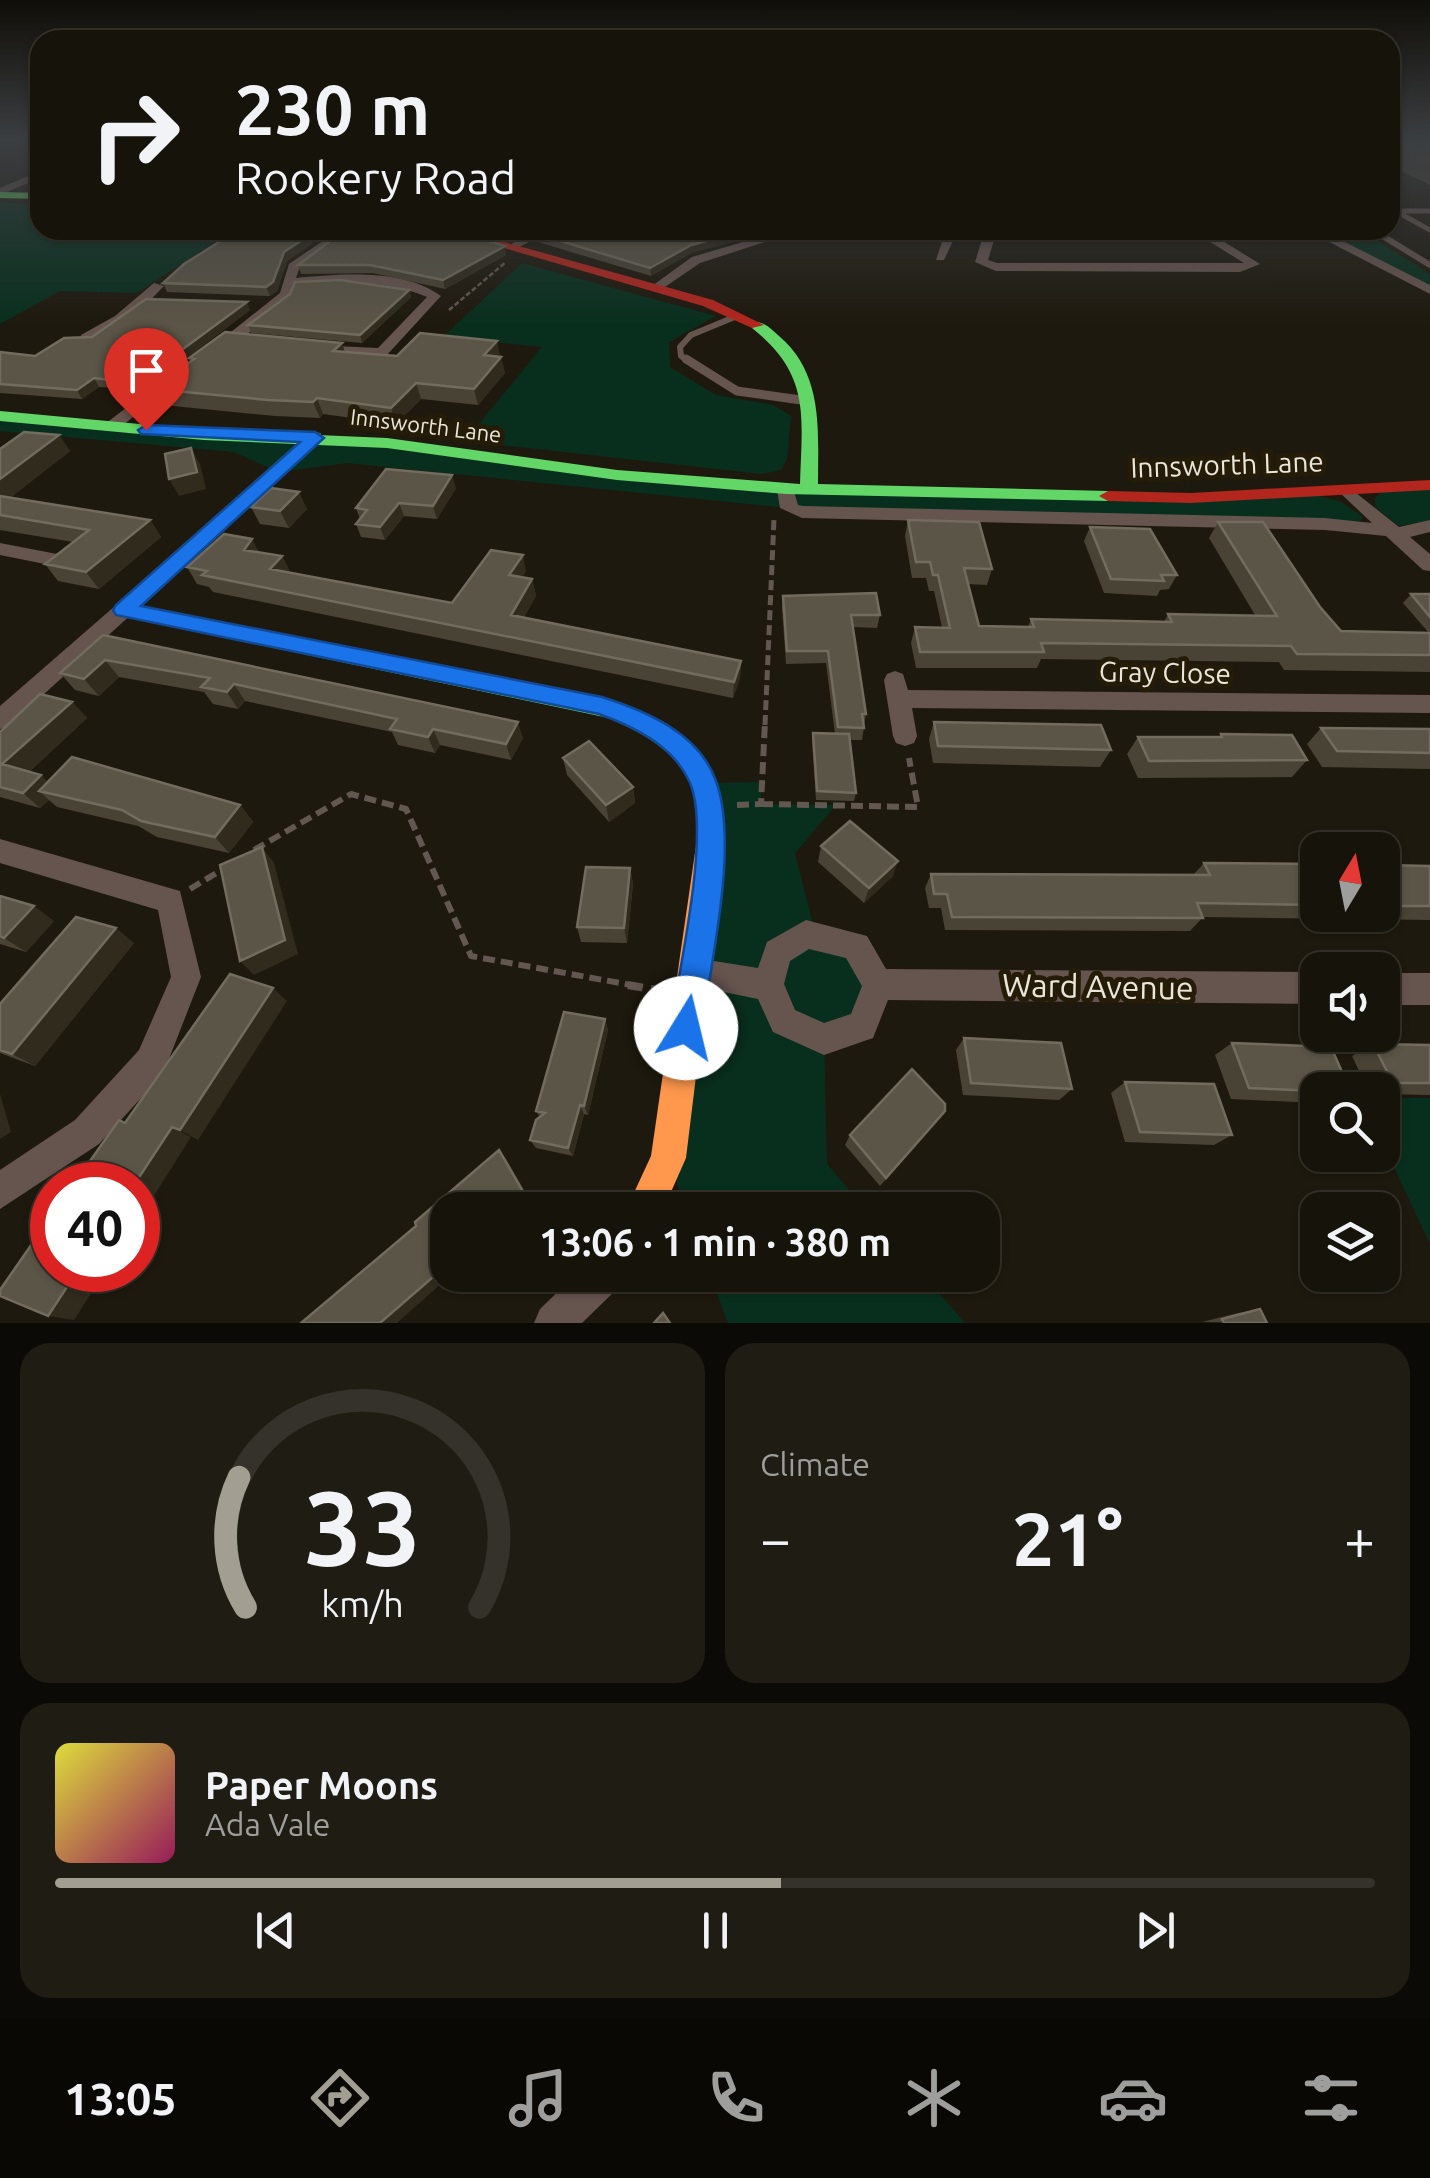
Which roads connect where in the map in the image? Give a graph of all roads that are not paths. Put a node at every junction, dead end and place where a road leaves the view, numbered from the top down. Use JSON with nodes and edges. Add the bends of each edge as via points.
{"nodes":[{"id":1,"x":1400,"y":210,"type":"edge"},
{"id":2,"x":1430,"y":211,"type":"edge"},
{"id":3,"x":1400,"y":215,"type":"edge"},
{"id":4,"x":1430,"y":230,"type":"edge"},
{"id":5,"x":332,"y":240,"type":"edge"},
{"id":6,"x":490,"y":240,"type":"edge"},
{"id":7,"x":527,"y":240,"type":"edge"},
{"id":8,"x":763,"y":240,"type":"edge"},
{"id":9,"x":947,"y":240,"type":"edge"},
{"id":10,"x":988,"y":240,"type":"edge"},
{"id":11,"x":1214,"y":240,"type":"edge"},
{"id":12,"x":1332,"y":240,"type":"edge"},
{"id":13,"x":1389,"y":240,"type":"edge"},
{"id":14,"x":515,"y":246,"type":"junction"},
{"id":15,"x":940,"y":256,"type":"dead end"},
{"id":16,"x":1430,"y":265,"type":"edge"},
{"id":17,"x":288,"y":283,"type":"junction"},
{"id":18,"x":158,"y":286,"type":"dead end"},
{"id":19,"x":655,"y":288,"type":"junction"},
{"id":20,"x":1430,"y":290,"type":"edge"},
{"id":21,"x":148,"y":299,"type":"junction"},
{"id":22,"x":172,"y":300,"type":"edge"},
{"id":23,"x":247,"y":303,"type":"edge"},
{"id":24,"x":274,"y":304,"type":"junction"},
{"id":25,"x":737,"y":316,"type":"junction"},
{"id":26,"x":86,"y":338,"type":"edge"},
{"id":27,"x":300,"y":348,"type":"edge"},
{"id":28,"x":204,"y":354,"type":"edge"},
{"id":29,"x":189,"y":366,"type":"edge"},
{"id":30,"x":808,"y":401,"type":"junction"},
{"id":31,"x":0,"y":416,"type":"edge"},
{"id":32,"x":111,"y":427,"type":"junction"},
{"id":33,"x":315,"y":438,"type":"junction"},
{"id":34,"x":1430,"y":486,"type":"edge"},
{"id":35,"x":1346,"y":490,"type":"junction"},
{"id":36,"x":794,"y":495,"type":"junction"},
{"id":37,"x":1430,"y":526,"type":"edge"},
{"id":38,"x":1393,"y":532,"type":"junction"},
{"id":39,"x":12,"y":555,"type":"edge"},
{"id":40,"x":50,"y":559,"type":"edge"},
{"id":41,"x":1430,"y":565,"type":"edge"},
{"id":42,"x":124,"y":610,"type":"junction"},
{"id":43,"x":1430,"y":704,"type":"edge"},
{"id":44,"x":0,"y":720,"type":"edge"},
{"id":45,"x":905,"y":736,"type":"road end"},
{"id":46,"x":0,"y":851,"type":"edge"},
{"id":47,"x":693,"y":984,"type":"junction"},
{"id":48,"x":878,"y":984,"type":"junction"},
{"id":49,"x":768,"y":985,"type":"junction"},
{"id":50,"x":1300,"y":988,"type":"edge"},
{"id":51,"x":1400,"y":989,"type":"edge"},
{"id":52,"x":1430,"y":990,"type":"edge"},
{"id":53,"x":0,"y":1191,"type":"edge"},
{"id":54,"x":652,"y":1192,"type":"edge"},
{"id":55,"x":585,"y":1292,"type":"edge"},
{"id":56,"x":554,"y":1323,"type":"edge"}],
"edges":[{"from":1,"to":2,"type":"lane"},
{"from":3,"to":4,"type":"lane"},
{"from":5,"to":17,"type":"street","via":[[293,267]]},
{"from":6,"to":14,"type":"street"},
{"from":7,"to":14,"type":"street"},
{"from":8,"to":19,"type":"street","via":[[696,260]]},
{"from":9,"to":15,"type":"street"},
{"from":10,"to":11,"type":"street","via":[[981,262],[996,267],[1254,264]]},
{"from":12,"to":20,"type":"street"},
{"from":13,"to":16,"type":"lane"},
{"from":14,"to":19,"type":"street"},
{"from":17,"to":24,"type":"street"},
{"from":17,"to":27,"type":"street","via":[[384,282],[435,296],[382,352]]},
{"from":18,"to":21,"type":"street"},
{"from":19,"to":25,"type":"street"},
{"from":21,"to":22,"type":"street"},
{"from":21,"to":26,"type":"street"},
{"from":23,"to":24,"type":"street"},
{"from":24,"to":28,"type":"street","via":[[239,341]]},
{"from":25,"to":30,"type":"street","via":[[790,354],[805,377]]},
{"from":25,"to":30,"type":"lane","via":[[691,335],[680,346],[681,356],[737,391]]},
{"from":29,"to":32,"type":"street"},
{"from":30,"to":36,"type":"street"},
{"from":31,"to":32,"type":"street","name":"Innsworth Lane"},
{"from":32,"to":33,"type":"street","name":"Innsworth Lane"},
{"from":33,"to":36,"type":"street","name":"Innsworth Lane"},
{"from":33,"to":42,"type":"street"},
{"from":34,"to":35,"type":"street","name":"Innsworth Lane"},
{"from":35,"to":36,"type":"street","name":"Innsworth Lane","via":[[1191,498]]},
{"from":35,"to":38,"type":"street"},
{"from":36,"to":38,"type":"street","name":"Innsworth Lane","via":[[802,512],[1271,522]]},
{"from":37,"to":38,"type":"street","name":"Innsworth Lane"},
{"from":38,"to":41,"type":"street"},
{"from":39,"to":40,"type":"street"},
{"from":42,"to":44,"type":"street"},
{"from":42,"to":47,"type":"street","via":[[602,706],[668,737],[704,783],[709,806],[712,848]]},
{"from":43,"to":45,"type":"street","name":"Gray Close","via":[[897,690]]},
{"from":46,"to":53,"type":"street","via":[[170,900],[186,977],[151,1062],[88,1132]]},
{"from":47,"to":49,"type":"street"},
{"from":47,"to":54,"type":"street","via":[[668,1158]]},
{"from":48,"to":49,"type":"street","via":[[856,946],[806,934],[778,952]]},
{"from":48,"to":49,"type":"street","via":[[862,1026],[824,1039],[784,1021]]},
{"from":48,"to":50,"type":"street","name":"Ward Avenue"},
{"from":51,"to":52,"type":"street"},
{"from":55,"to":56,"type":"street"}]}
